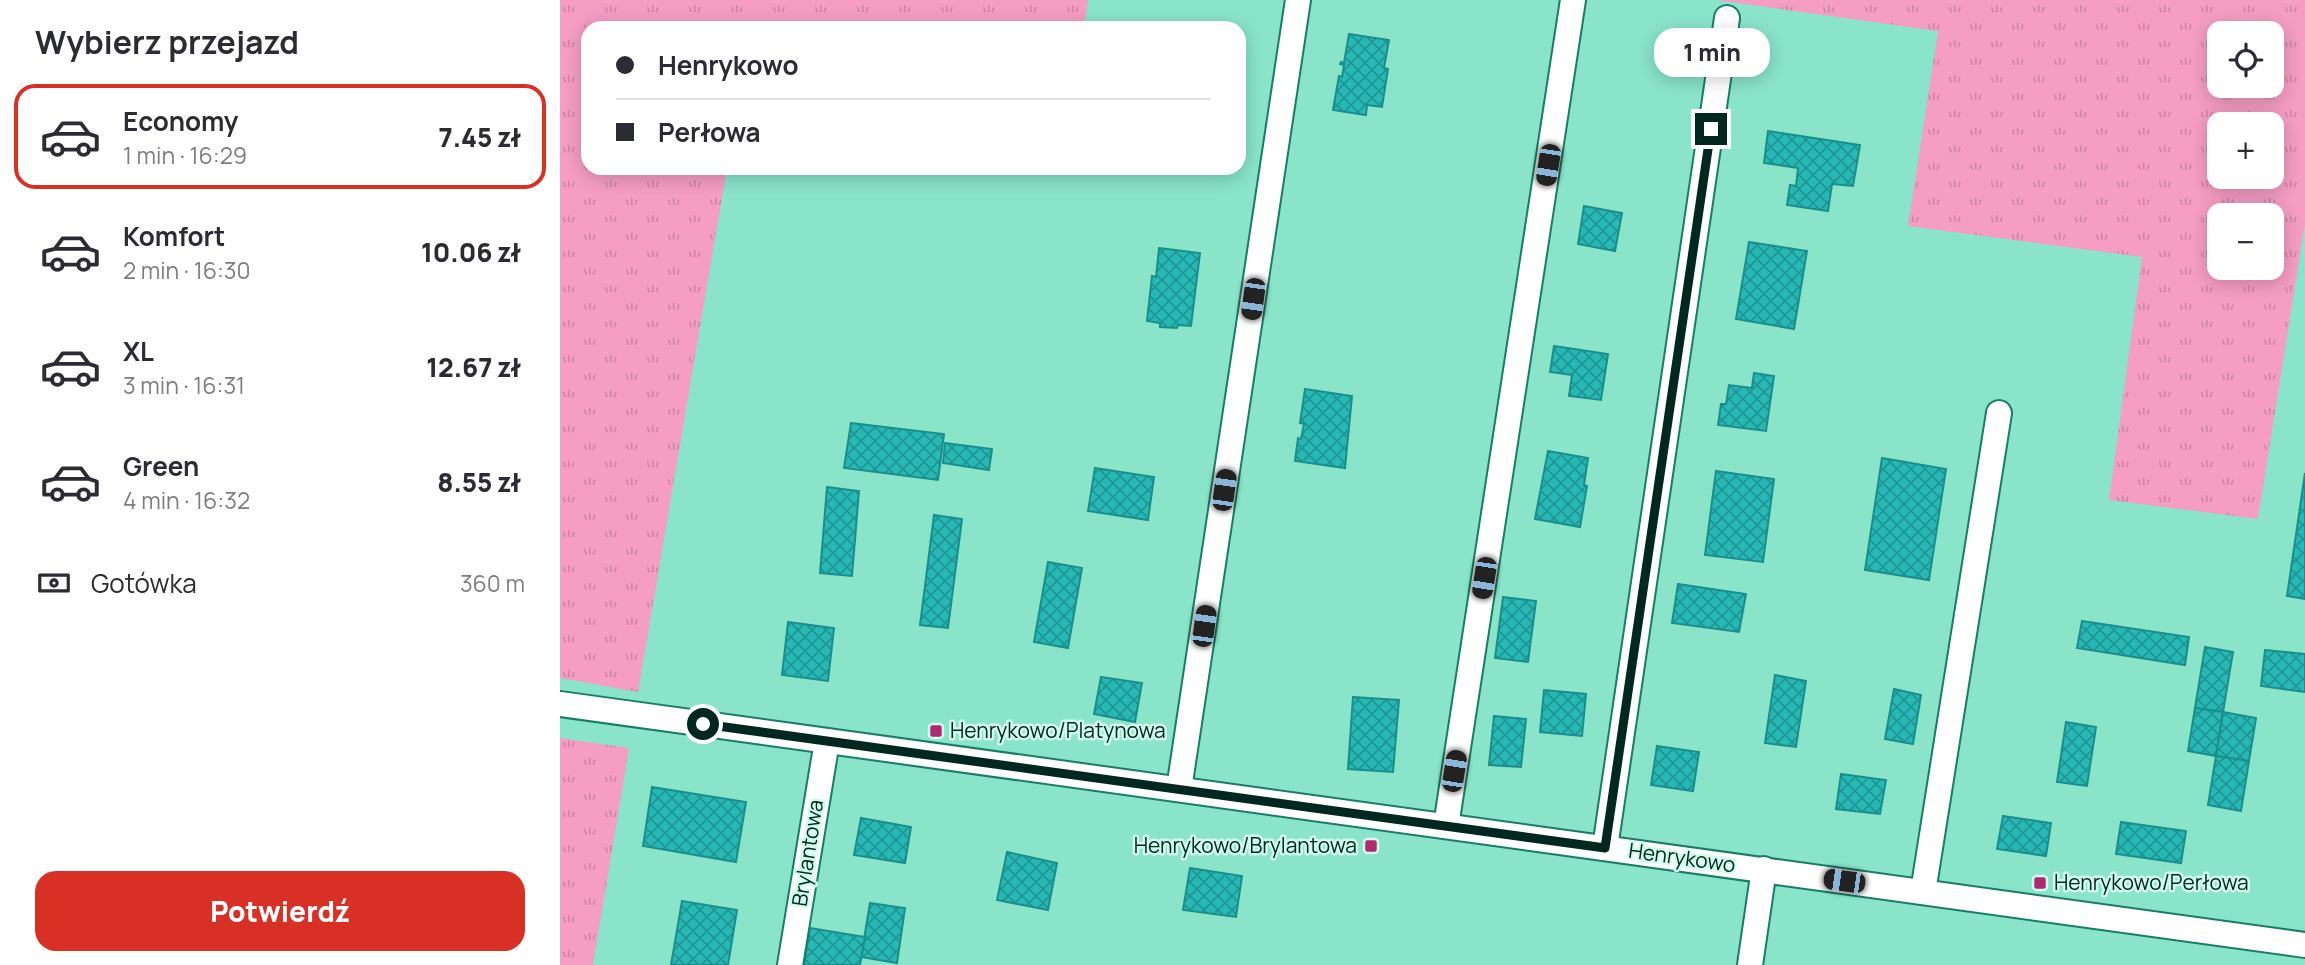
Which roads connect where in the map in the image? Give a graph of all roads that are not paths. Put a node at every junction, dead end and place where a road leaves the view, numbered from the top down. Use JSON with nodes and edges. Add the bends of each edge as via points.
{"nodes":[{"id":1,"x":1298,"y":0,"type":"edge"},
{"id":2,"x":1573,"y":0,"type":"edge"},
{"id":3,"x":1727,"y":18,"type":"dead end"},
{"id":4,"x":1999,"y":413,"type":"dead end"},
{"id":5,"x":560,"y":704,"type":"edge"},
{"id":6,"x":827,"y":741,"type":"junction"},
{"id":7,"x":1179,"y":789,"type":"junction"},
{"id":8,"x":1446,"y":826,"type":"junction"},
{"id":9,"x":1605,"y":848,"type":"junction"},
{"id":10,"x":1764,"y":869,"type":"junction"},
{"id":11,"x":1923,"y":892,"type":"junction"},
{"id":12,"x":2305,"y":945,"type":"edge"},
{"id":13,"x":790,"y":965,"type":"edge"},
{"id":14,"x":1750,"y":965,"type":"edge"}],
"edges":[{"from":1,"to":7,"type":"street"},
{"from":2,"to":8,"type":"street"},
{"from":3,"to":9,"type":"street"},
{"from":4,"to":11,"type":"street"},
{"from":5,"to":6,"type":"street","name":"Henrykowo"},
{"from":6,"to":7,"type":"street","name":"Henrykowo"},
{"from":6,"to":13,"type":"street","name":"Brylantowa"},
{"from":7,"to":8,"type":"street","name":"Henrykowo"},
{"from":8,"to":9,"type":"street","name":"Henrykowo"},
{"from":9,"to":10,"type":"street","name":"Henrykowo"},
{"from":10,"to":11,"type":"street","name":"Henrykowo"},
{"from":10,"to":14,"type":"street"},
{"from":11,"to":12,"type":"street","name":"Henrykowo"}]}
